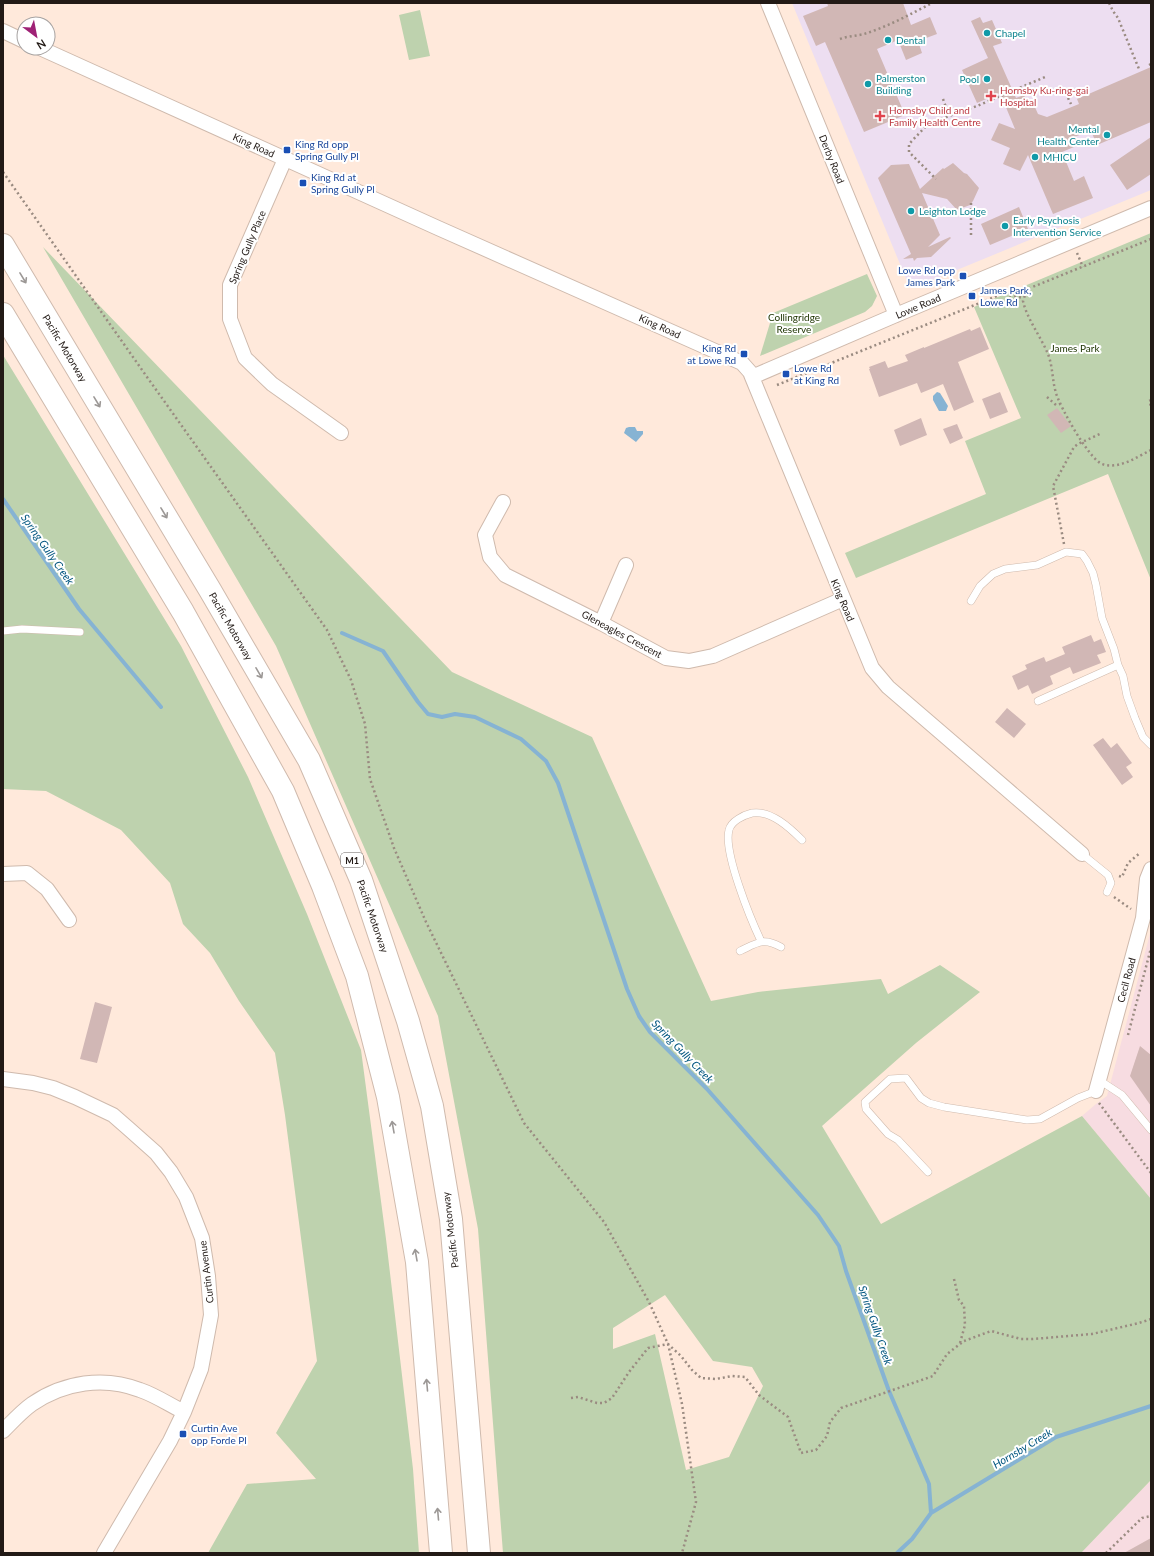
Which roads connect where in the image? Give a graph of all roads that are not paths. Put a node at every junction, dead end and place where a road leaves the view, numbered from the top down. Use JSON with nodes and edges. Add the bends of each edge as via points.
{"nodes":[{"id":1,"x":768,"y":3,"type":"edge"},
{"id":2,"x":3,"y":31,"type":"edge"},
{"id":3,"x":16,"y":37,"type":"edge"},
{"id":4,"x":56,"y":55,"type":"edge"},
{"id":5,"x":285,"y":159,"type":"junction"},
{"id":6,"x":1151,"y":208,"type":"edge"},
{"id":7,"x":3,"y":245,"type":"edge"},
{"id":8,"x":3,"y":314,"type":"edge"},
{"id":9,"x":896,"y":315,"type":"junction"},
{"id":10,"x":752,"y":377,"type":"junction"},
{"id":11,"x":341,"y":433,"type":"dead end"},
{"id":12,"x":503,"y":502,"type":"dead end"},
{"id":13,"x":626,"y":565,"type":"dead end"},
{"id":14,"x":843,"y":599,"type":"junction"},
{"id":15,"x":971,"y":601,"type":"dead end"},
{"id":16,"x":601,"y":623,"type":"junction"},
{"id":17,"x":3,"y":630,"type":"edge"},
{"id":18,"x":80,"y":632,"type":"dead end"},
{"id":19,"x":1118,"y":665,"type":"junction"},
{"id":20,"x":1038,"y":701,"type":"dead end"},
{"id":21,"x":1151,"y":745,"type":"edge"},
{"id":22,"x":802,"y":840,"type":"dead end"},
{"id":23,"x":1082,"y":854,"type":"joint"},
{"id":24,"x":1151,"y":869,"type":"edge"},
{"id":25,"x":3,"y":874,"type":"edge"},
{"id":26,"x":1107,"y":892,"type":"road end"},
{"id":27,"x":70,"y":920,"type":"dead end"},
{"id":28,"x":1147,"y":920,"type":"edge"},
{"id":29,"x":761,"y":941,"type":"junction"},
{"id":30,"x":782,"y":948,"type":"dead end"},
{"id":31,"x":740,"y":951,"type":"dead end"},
{"id":32,"x":3,"y":1079,"type":"edge"},
{"id":33,"x":1098,"y":1085,"type":"junction"},
{"id":34,"x":1151,"y":1130,"type":"edge"},
{"id":35,"x":928,"y":1172,"type":"dead end"},
{"id":36,"x":184,"y":1412,"type":"junction"},
{"id":37,"x":3,"y":1431,"type":"edge"},
{"id":38,"x":104,"y":1553,"type":"edge"},
{"id":39,"x":441,"y":1553,"type":"edge"},
{"id":40,"x":479,"y":1553,"type":"edge"}],
"edges":[{"from":1,"to":9,"type":"street","name":"Derby Road"},
{"from":2,"to":3,"type":"street"},
{"from":4,"to":5,"type":"street","name":"King Road"},
{"from":5,"to":10,"type":"street","name":"King Road","via":[[742,363]]},
{"from":5,"to":11,"type":"street","name":"Spring Gully Place","via":[[230,285],[230,319],[244,358],[272,384]]},
{"from":6,"to":9,"type":"street","name":"Lowe Road"},
{"from":7,"to":40,"type":"highway","name":"Pacific Motorway","number":"M1","one_way":true,"via":[[309,760],[361,880],[408,1021],[432,1106],[451,1219]]},
{"from":39,"to":8,"type":"highway","one_way":true,"via":[[417,1262],[388,1097],[357,976],[324,886],[283,791],[183,612]]},
{"from":9,"to":10,"type":"street","name":"Lowe Road"},
{"from":10,"to":14,"type":"street","name":"King Road"},
{"from":12,"to":16,"type":"street","name":"Gleneagles Crescent","via":[[485,535],[490,557],[505,575]]},
{"from":13,"to":16,"type":"street"},
{"from":14,"to":16,"type":"street","name":"Gleneagles Crescent","via":[[713,656],[689,661],[666,658]]},
{"from":14,"to":23,"type":"street","name":"King Road","via":[[872,668],[888,687]]},
{"from":15,"to":19,"type":"lane","via":[[980,586],[993,574],[1005,569],[1037,565],[1066,552],[1082,554],[1096,585],[1102,618]]},
{"from":17,"to":18,"type":"lane"},
{"from":19,"to":20,"type":"lane"},
{"from":19,"to":21,"type":"lane","via":[[1139,730]]},
{"from":22,"to":29,"type":"lane","via":[[785,824],[762,813],[744,815],[734,821],[729,830],[731,857],[744,900]]},
{"from":23,"to":26,"type":"lane","via":[[1108,875],[1111,883]]},
{"from":24,"to":28,"type":"street","name":"Cecil Road","via":[[1146,879]]},
{"from":25,"to":27,"type":"street","via":[[27,873],[47,889]]},
{"from":28,"to":33,"type":"street","name":"Cecil Road"},
{"from":29,"to":30,"type":"lane","via":[[774,943]]},
{"from":29,"to":31,"type":"lane"},
{"from":32,"to":36,"type":"street","name":"Curtin Avenue","via":[[53,1088],[113,1115],[156,1153],[172,1172],[186,1197],[202,1238],[211,1315],[201,1369]]},
{"from":33,"to":34,"type":"lane","via":[[1122,1095]]},
{"from":33,"to":35,"type":"lane","via":[[1040,1119],[1027,1120],[929,1103],[920,1098],[906,1078],[890,1079],[865,1102],[866,1109]]},
{"from":36,"to":37,"type":"street","via":[[141,1390],[119,1383],[96,1382],[71,1385],[56,1391],[32,1404]]},
{"from":36,"to":38,"type":"street","name":"Curtin Avenue","via":[[170,1441]]}]}
